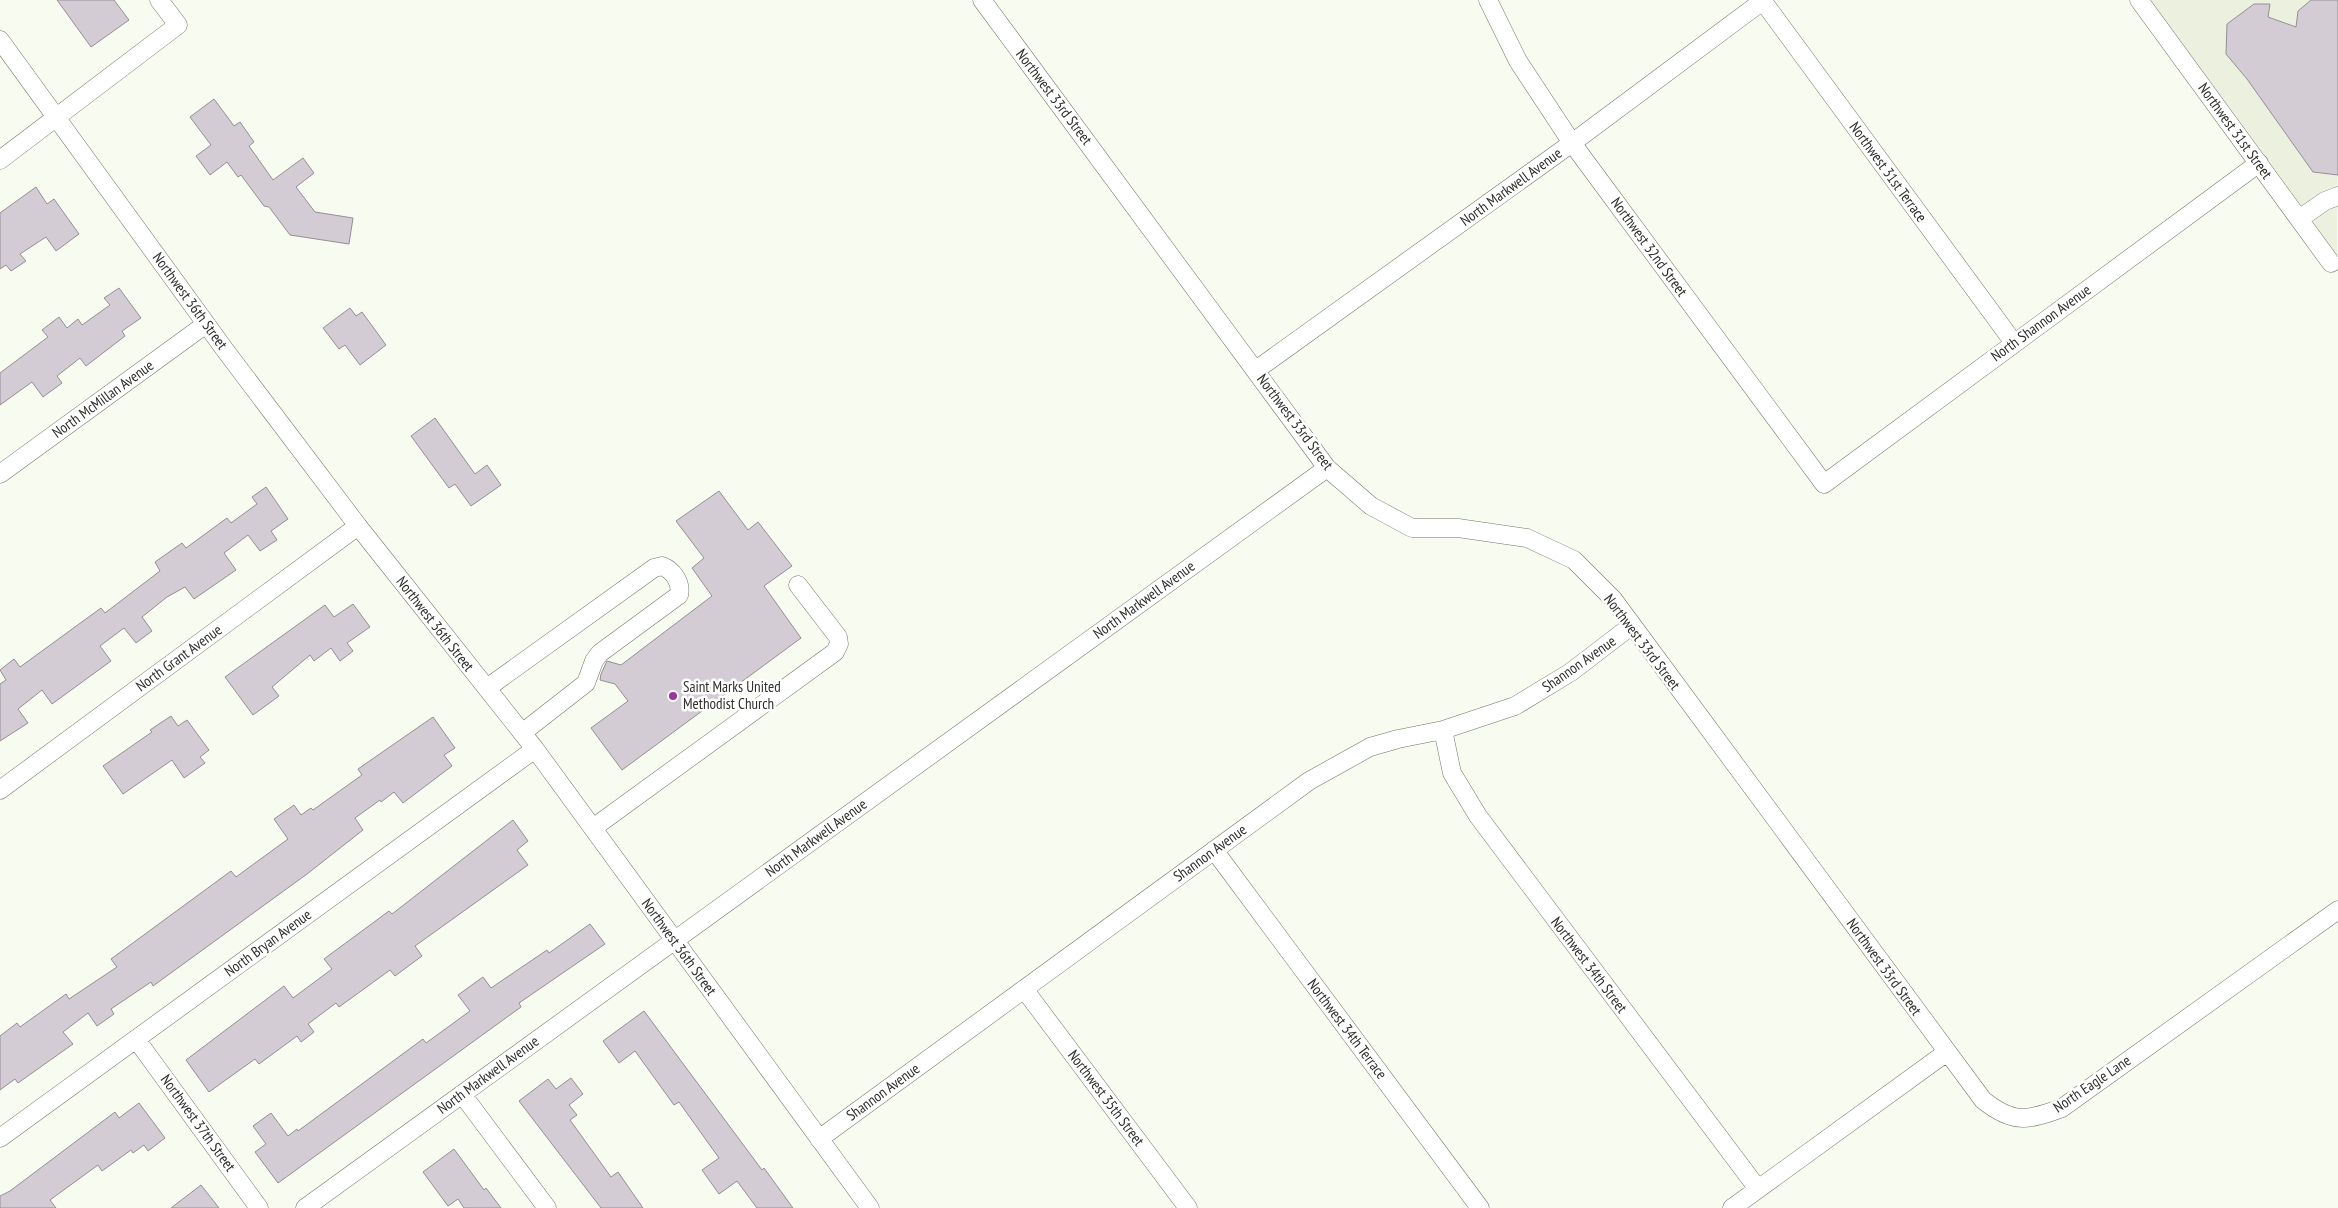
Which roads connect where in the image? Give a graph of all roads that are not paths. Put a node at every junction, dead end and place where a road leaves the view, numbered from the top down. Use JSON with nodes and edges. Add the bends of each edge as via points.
{"nodes":[{"id":1,"x":159,"y":0,"type":"edge"},
{"id":2,"x":982,"y":0,"type":"edge"},
{"id":3,"x":1488,"y":0,"type":"edge"},
{"id":4,"x":1763,"y":0,"type":"edge"},
{"id":5,"x":2139,"y":0,"type":"edge"},
{"id":6,"x":0,"y":40,"type":"edge"},
{"id":7,"x":57,"y":117,"type":"junction"},
{"id":8,"x":1572,"y":143,"type":"junction"},
{"id":9,"x":0,"y":160,"type":"edge"},
{"id":10,"x":2259,"y":163,"type":"junction"},
{"id":11,"x":2338,"y":196,"type":"edge"},
{"id":12,"x":2299,"y":219,"type":"junction"},
{"id":13,"x":2331,"y":263,"type":"dead end"},
{"id":14,"x":206,"y":324,"type":"junction"},
{"id":15,"x":2014,"y":343,"type":"junction"},
{"id":16,"x":1256,"y":370,"type":"junction"},
{"id":17,"x":1327,"y":468,"type":"junction"},
{"id":18,"x":0,"y":474,"type":"edge"},
{"id":19,"x":1824,"y":484,"type":"joint"},
{"id":20,"x":358,"y":526,"type":"junction"},
{"id":21,"x":798,"y":585,"type":"dead end"},
{"id":22,"x":1631,"y":626,"type":"junction"},
{"id":23,"x":487,"y":688,"type":"junction"},
{"id":24,"x":1443,"y":730,"type":"junction"},
{"id":25,"x":522,"y":733,"type":"junction"},
{"id":26,"x":535,"y":749,"type":"junction"},
{"id":27,"x":0,"y":790,"type":"edge"},
{"id":28,"x":593,"y":828,"type":"junction"},
{"id":29,"x":1214,"y":850,"type":"junction"},
{"id":30,"x":2338,"y":910,"type":"edge"},
{"id":31,"x":674,"y":940,"type":"junction"},
{"id":32,"x":1024,"y":989,"type":"junction"},
{"id":33,"x":136,"y":1039,"type":"junction"},
{"id":34,"x":1947,"y":1052,"type":"junction"},
{"id":35,"x":462,"y":1094,"type":"junction"},
{"id":36,"x":0,"y":1138,"type":"edge"},
{"id":37,"x":819,"y":1139,"type":"junction"},
{"id":38,"x":1758,"y":1189,"type":"junction"},
{"id":39,"x":259,"y":1208,"type":"edge"},
{"id":40,"x":306,"y":1208,"type":"edge"},
{"id":41,"x":547,"y":1208,"type":"edge"},
{"id":42,"x":870,"y":1208,"type":"edge"},
{"id":43,"x":1188,"y":1208,"type":"edge"},
{"id":44,"x":1480,"y":1208,"type":"edge"},
{"id":45,"x":1732,"y":1208,"type":"edge"}],
"edges":[{"from":1,"to":7,"type":"street","via":[[178,25]]},
{"from":2,"to":16,"type":"street","name":"Northwest 33rd Street"},
{"from":3,"to":8,"type":"street","name":"Northwest 32nd Street","via":[[1518,61]]},
{"from":4,"to":8,"type":"street","name":"North Markwell Avenue"},
{"from":4,"to":15,"type":"street","name":"Northwest 31st Terrace"},
{"from":5,"to":10,"type":"street","name":"Northwest 31st Street"},
{"from":6,"to":7,"type":"street","name":"Northwest 36th Street"},
{"from":7,"to":9,"type":"street"},
{"from":7,"to":14,"type":"street","name":"Northwest 36th Street"},
{"from":8,"to":16,"type":"street","name":"North Markwell Avenue"},
{"from":8,"to":19,"type":"street","name":"Northwest 32nd Street"},
{"from":10,"to":12,"type":"street","name":"Northwest 31st Street"},
{"from":10,"to":15,"type":"street","name":"North Shannon Avenue"},
{"from":11,"to":12,"type":"street","via":[[2326,200]]},
{"from":12,"to":13,"type":"street","name":"Northwest 31st Street"},
{"from":14,"to":18,"type":"street","name":"North McMillan Avenue"},
{"from":14,"to":20,"type":"street","name":"Northwest 36th Street"},
{"from":15,"to":19,"type":"street","name":"North Shannon Avenue"},
{"from":16,"to":17,"type":"street","name":"Northwest 33rd Street"},
{"from":17,"to":22,"type":"street","name":"Northwest 33rd Street","via":[[1371,506],[1412,528],[1458,528],[1527,538],[1574,560],[1613,599]]},
{"from":17,"to":31,"type":"street","name":"North Markwell Avenue"},
{"from":20,"to":23,"type":"street","name":"Northwest 36th Street"},
{"from":20,"to":27,"type":"street","name":"North Grant Avenue"},
{"from":21,"to":28,"type":"street","via":[[838,637],[835,652]]},
{"from":22,"to":24,"type":"street","name":"Shannon Avenue","via":[[1541,692],[1515,706]]},
{"from":22,"to":34,"type":"street","name":"Northwest 33rd Street"},
{"from":23,"to":25,"type":"street","name":"Northwest 36th Street"},
{"from":23,"to":25,"type":"street","via":[[654,568],[662,566],[674,574],[680,587],[679,595],[600,653],[586,683]]},
{"from":24,"to":29,"type":"street","name":"Shannon Avenue","via":[[1370,747],[1344,760],[1309,781]]},
{"from":24,"to":38,"type":"street","name":"Northwest 34th Street","via":[[1452,773],[1478,816]]},
{"from":25,"to":26,"type":"street","name":"Northwest 36th Street"},
{"from":26,"to":28,"type":"street","name":"Northwest 36th Street"},
{"from":26,"to":33,"type":"street","name":"North Bryan Avenue"},
{"from":28,"to":31,"type":"street","name":"Northwest 36th Street"},
{"from":29,"to":32,"type":"street","name":"Shannon Avenue"},
{"from":29,"to":44,"type":"street","name":"Northwest 34th Terrace"},
{"from":30,"to":34,"type":"street","name":"North Eagle Lane","via":[[2062,1108],[2037,1117],[2000,1114],[1983,1100]]},
{"from":31,"to":35,"type":"street","name":"North Markwell Avenue"},
{"from":31,"to":37,"type":"street","name":"Northwest 36th Street"},
{"from":32,"to":37,"type":"street","name":"Shannon Avenue"},
{"from":32,"to":43,"type":"street","name":"Northwest 35th Street"},
{"from":33,"to":36,"type":"street","name":"North Bryan Avenue"},
{"from":33,"to":39,"type":"street","name":"Northwest 37th Street"},
{"from":34,"to":38,"type":"street"},
{"from":35,"to":40,"type":"street","name":"North Markwell Avenue"},
{"from":35,"to":41,"type":"street"},
{"from":37,"to":42,"type":"street","name":"Northwest 36th Street"},
{"from":38,"to":45,"type":"street"}]}
